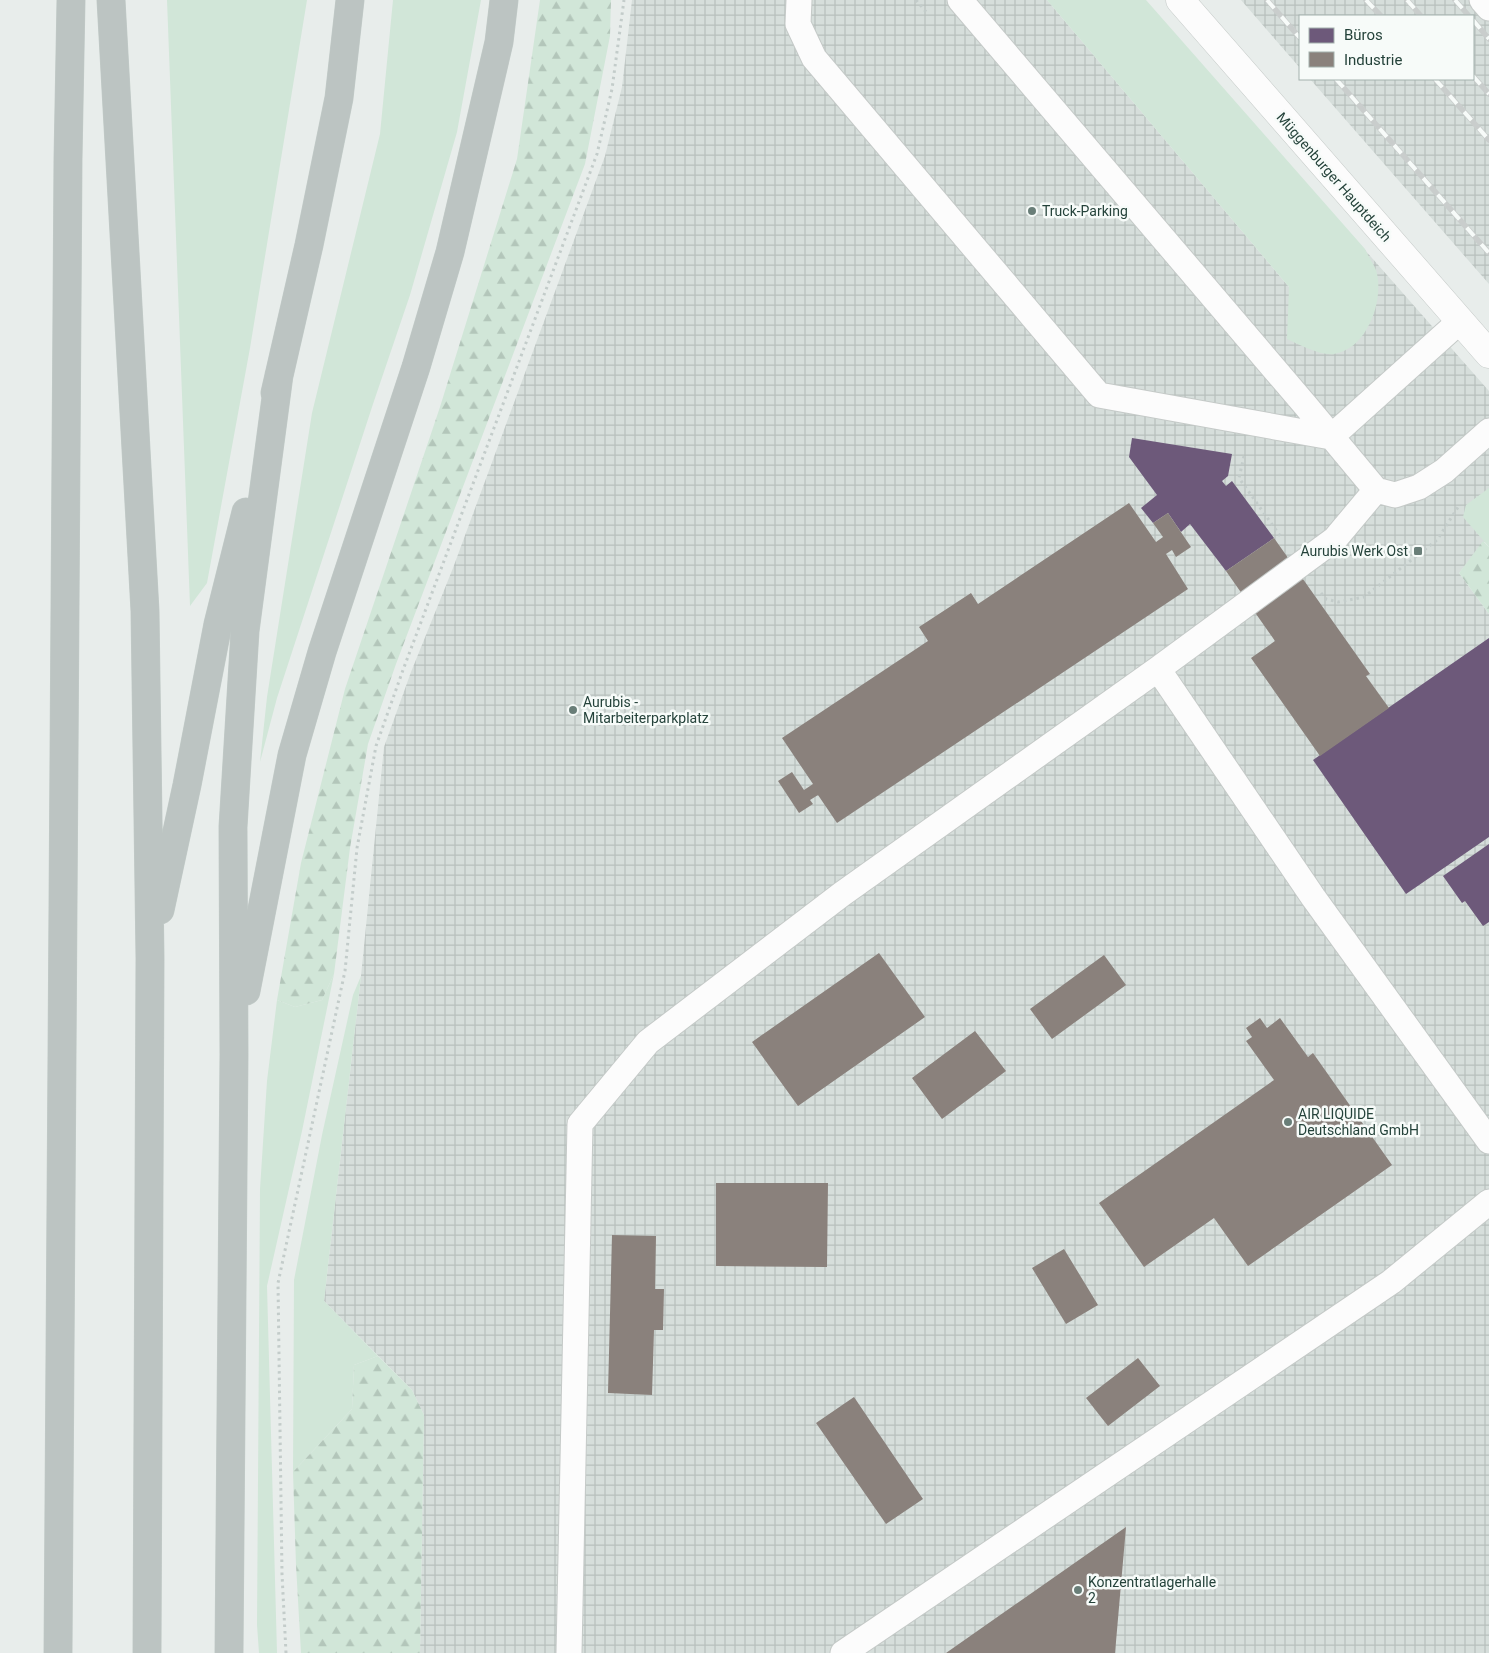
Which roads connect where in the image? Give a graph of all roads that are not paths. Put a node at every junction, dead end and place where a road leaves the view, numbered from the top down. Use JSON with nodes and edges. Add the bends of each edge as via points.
{"nodes":[{"id":1,"x":71,"y":0,"type":"edge"},
{"id":2,"x":111,"y":0,"type":"edge"},
{"id":3,"x":350,"y":0,"type":"edge"},
{"id":4,"x":504,"y":0,"type":"edge"},
{"id":5,"x":800,"y":0,"type":"edge"},
{"id":6,"x":960,"y":0,"type":"edge"},
{"id":7,"x":1180,"y":0,"type":"edge"},
{"id":8,"x":1482,"y":0,"type":"edge"},
{"id":9,"x":1489,"y":8,"type":"edge"},
{"id":10,"x":1460,"y":321,"type":"junction"},
{"id":11,"x":1489,"y":354,"type":"edge"},
{"id":12,"x":280,"y":376,"type":"junction"},
{"id":13,"x":1489,"y":430,"type":"edge"},
{"id":14,"x":1332,"y":437,"type":"junction"},
{"id":15,"x":1376,"y":490,"type":"junction"},
{"id":16,"x":1158,"y":669,"type":"junction"},
{"id":17,"x":150,"y":958,"type":"junction"},
{"id":18,"x":234,"y":1054,"type":"junction"},
{"id":19,"x":1489,"y":1142,"type":"edge"},
{"id":20,"x":1489,"y":1202,"type":"edge"},
{"id":21,"x":58,"y":1653,"type":"edge"},
{"id":22,"x":147,"y":1653,"type":"edge"},
{"id":23,"x":229,"y":1653,"type":"edge"},
{"id":24,"x":569,"y":1653,"type":"edge"},
{"id":25,"x":843,"y":1653,"type":"edge"}],
"edges":[{"from":1,"to":21,"type":"highway"},
{"from":2,"to":17,"type":"highway","via":[[146,611]]},
{"from":3,"to":12,"type":"highway","via":[[339,98]]},
{"from":4,"to":18,"type":"highway","via":[[499,42],[450,252],[292,755]]},
{"from":5,"to":14,"type":"lane","via":[[798,24],[814,58],[1099,395]]},
{"from":6,"to":14,"type":"lane"},
{"from":7,"to":10,"type":"street","name":"Müggenburger Hauptdeich"},
{"from":8,"to":9,"type":"lane"},
{"from":10,"to":11,"type":"street","name":"Müggenburger Hauptdeich"},
{"from":10,"to":14,"type":"lane"},
{"from":12,"to":17,"type":"highway","via":[[218,624]]},
{"from":12,"to":18,"type":"highway","via":[[245,631],[233,827]]},
{"from":13,"to":15,"type":"lane","via":[[1444,471],[1419,487],[1395,495]]},
{"from":14,"to":15,"type":"lane"},
{"from":15,"to":16,"type":"lane","via":[[1335,539]]},
{"from":16,"to":19,"type":"lane","via":[[1313,897]]},
{"from":16,"to":24,"type":"lane","via":[[842,894],[648,1042],[580,1124]]},
{"from":17,"to":22,"type":"highway"},
{"from":18,"to":23,"type":"highway"},
{"from":20,"to":25,"type":"lane","via":[[1391,1282]]}]}
